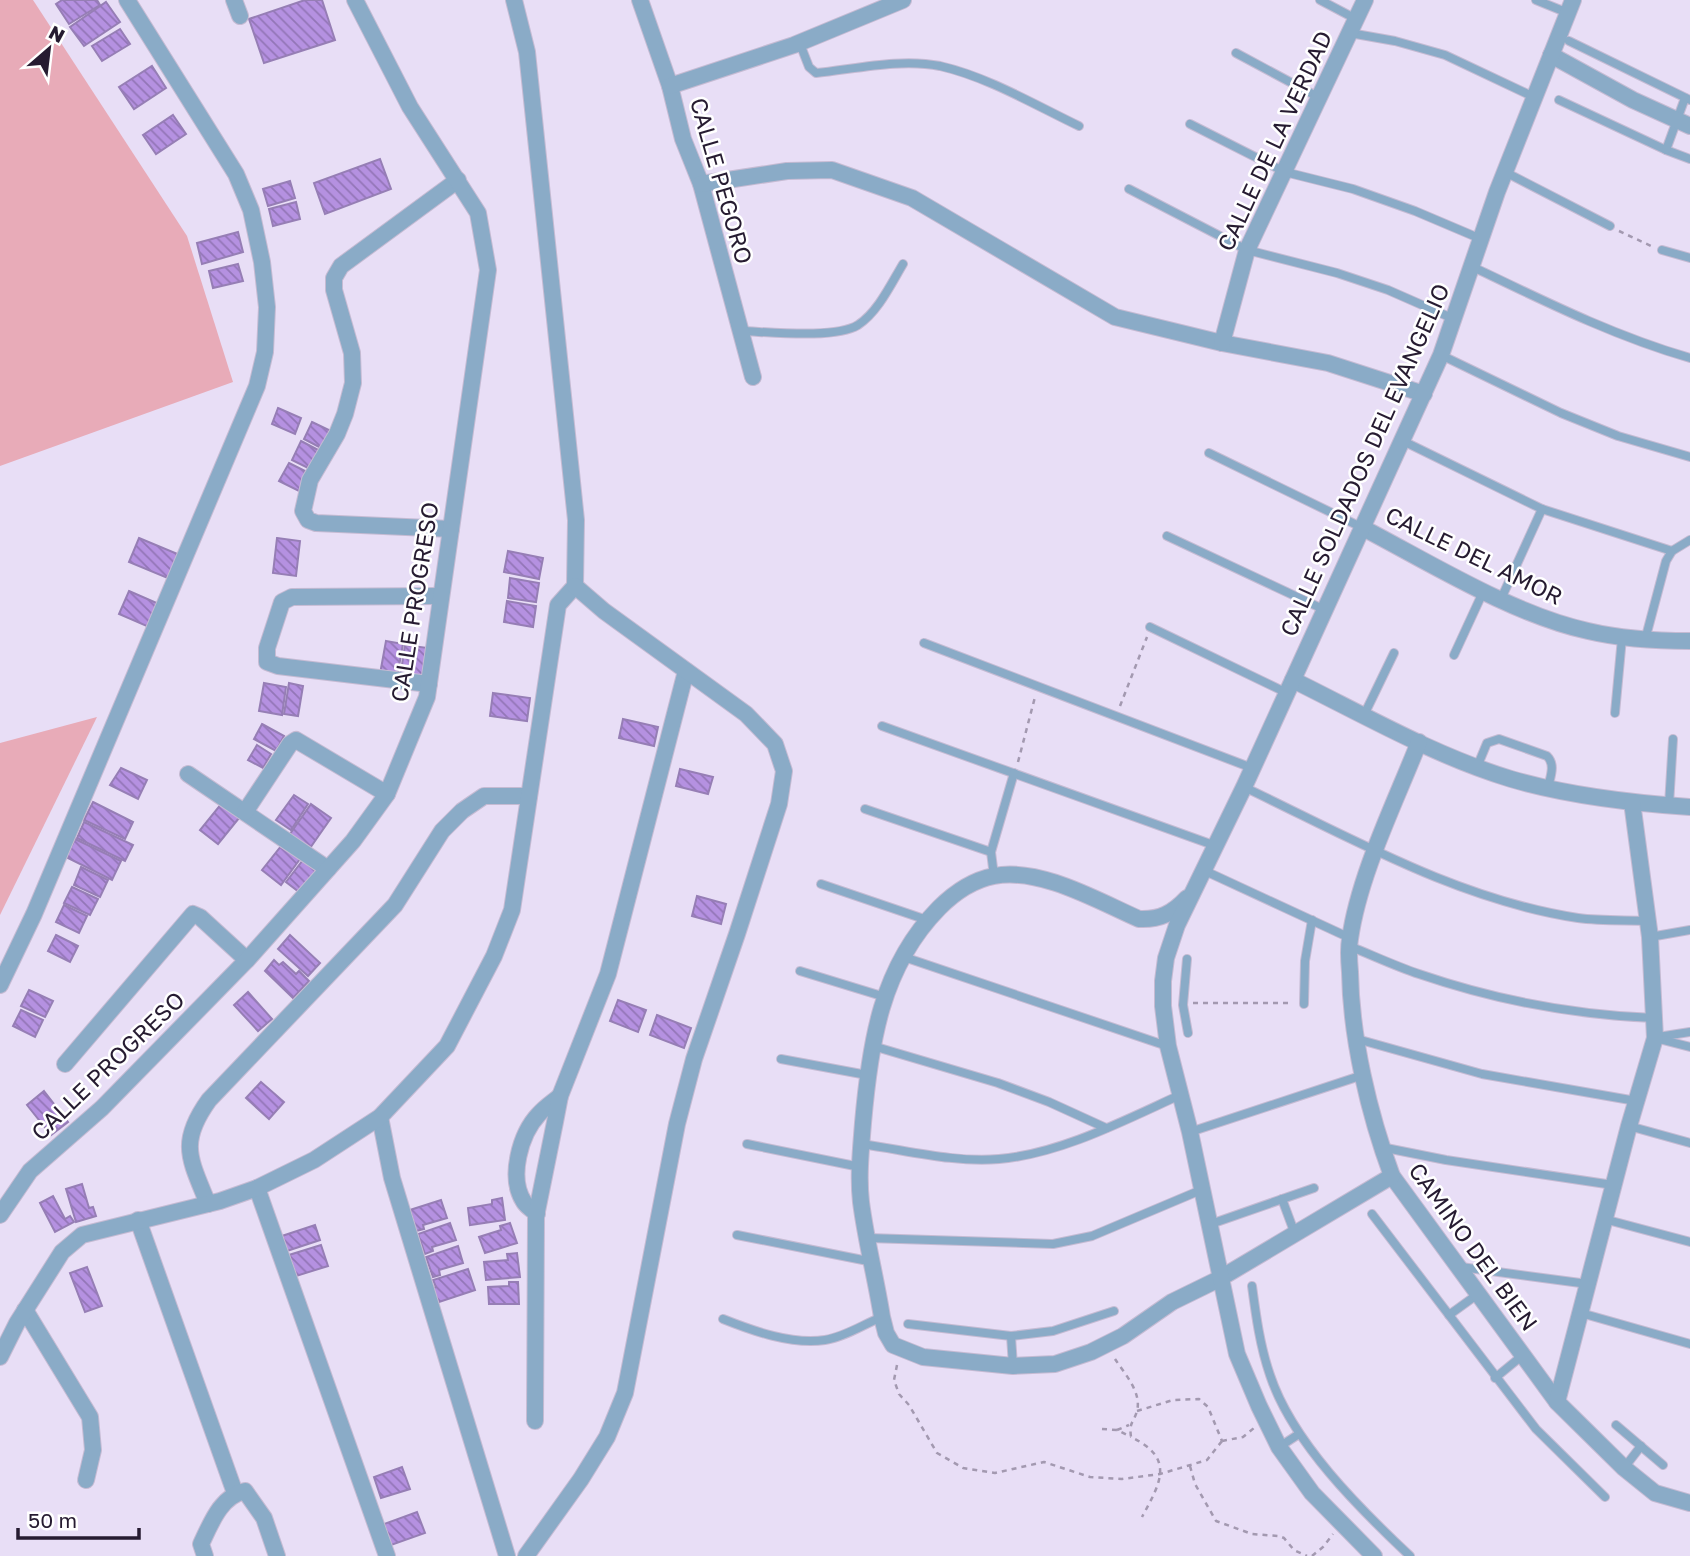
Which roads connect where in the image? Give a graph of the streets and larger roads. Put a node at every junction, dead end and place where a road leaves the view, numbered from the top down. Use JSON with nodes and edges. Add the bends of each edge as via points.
{"nodes":[{"id":1,"x":127,"y":0,"type":"edge"},
{"id":2,"x":233,"y":0,"type":"edge"},
{"id":3,"x":355,"y":0,"type":"edge"},
{"id":4,"x":514,"y":0,"type":"edge"},
{"id":5,"x":640,"y":0,"type":"edge"},
{"id":6,"x":904,"y":0,"type":"edge"},
{"id":7,"x":1365,"y":0,"type":"edge"},
{"id":8,"x":1571,"y":6,"type":"edge"},
{"id":9,"x":240,"y":16,"type":"dead end"},
{"id":10,"x":1551,"y":55,"type":"junction"},
{"id":11,"x":670,"y":86,"type":"junction"},
{"id":12,"x":1684,"y":124,"type":"edge"},
{"id":13,"x":458,"y":180,"type":"junction"},
{"id":14,"x":701,"y":184,"type":"junction"},
{"id":15,"x":1222,"y":342,"type":"junction"},
{"id":16,"x":753,"y":377,"type":"dead end"},
{"id":17,"x":1424,"y":394,"type":"junction"},
{"id":18,"x":1363,"y":528,"type":"junction"},
{"id":19,"x":451,"y":529,"type":"junction"},
{"id":20,"x":575,"y":586,"type":"junction"},
{"id":21,"x":441,"y":596,"type":"junction"},
{"id":22,"x":1690,"y":641,"type":"edge"},
{"id":23,"x":686,"y":671,"type":"junction"},
{"id":24,"x":429,"y":684,"type":"junction"},
{"id":25,"x":1290,"y":686,"type":"junction"},
{"id":26,"x":1419,"y":742,"type":"junction"},
{"id":27,"x":188,"y":774,"type":"dead end"},
{"id":28,"x":387,"y":794,"type":"junction"},
{"id":29,"x":529,"y":796,"type":"junction"},
{"id":30,"x":1632,"y":802,"type":"junction"},
{"id":31,"x":1690,"y":807,"type":"edge"},
{"id":32,"x":245,"y":812,"type":"junction"},
{"id":33,"x":328,"y":869,"type":"junction"},
{"id":34,"x":1193,"y":890,"type":"junction"},
{"id":35,"x":247,"y":960,"type":"junction"},
{"id":36,"x":0,"y":985,"type":"edge"},
{"id":37,"x":65,"y":1064,"type":"dead end"},
{"id":38,"x":561,"y":1096,"type":"junction"},
{"id":39,"x":380,"y":1117,"type":"junction"},
{"id":40,"x":1392,"y":1176,"type":"junction"},
{"id":41,"x":257,"y":1188,"type":"junction"},
{"id":42,"x":208,"y":1204,"type":"junction"},
{"id":43,"x":0,"y":1214,"type":"edge"},
{"id":44,"x":537,"y":1214,"type":"junction"},
{"id":45,"x":138,"y":1220,"type":"junction"},
{"id":46,"x":1219,"y":1279,"type":"junction"},
{"id":47,"x":24,"y":1310,"type":"junction"},
{"id":48,"x":0,"y":1357,"type":"edge"},
{"id":49,"x":1557,"y":1402,"type":"junction"},
{"id":50,"x":535,"y":1421,"type":"dead end"},
{"id":51,"x":86,"y":1480,"type":"dead end"},
{"id":52,"x":235,"y":1493,"type":"junction"},
{"id":53,"x":1690,"y":1503,"type":"edge"},
{"id":54,"x":200,"y":1553,"type":"edge"},
{"id":55,"x":277,"y":1556,"type":"edge"},
{"id":56,"x":387,"y":1556,"type":"edge"},
{"id":57,"x":507,"y":1556,"type":"edge"},
{"id":58,"x":526,"y":1556,"type":"edge"},
{"id":59,"x":1374,"y":1556,"type":"edge"}],
"edges":[{"from":1,"to":36,"type":"street","via":[[236,174],[251,209],[262,262],[265,352],[257,386]]},
{"from":2,"to":9,"type":"street"},
{"from":3,"to":13,"type":"street","name":"CALLE PROGRESO","via":[[410,107]]},
{"from":4,"to":20,"type":"street","via":[[527,52],[548,238],[576,520]]},
{"from":5,"to":11,"type":"street","name":"CALLE PEGORO"},
{"from":6,"to":11,"type":"street","via":[[794,45]]},
{"from":7,"to":15,"type":"street","name":"CALLE DE LA VERDAD","via":[[1247,250]]},
{"from":8,"to":10,"type":"street","name":"CALLE SOLDADOS DEL EVANGELIO"},
{"from":10,"to":12,"type":"street"},
{"from":10,"to":17,"type":"street","name":"CALLE SOLDADOS DEL EVANGELIO"},
{"from":11,"to":14,"type":"street","name":"CALLE PEGORO","via":[[683,139]]},
{"from":13,"to":19,"type":"street","name":"CALLE PROGRESO","via":[[478,213],[488,270]]},
{"from":13,"to":19,"type":"street","via":[[341,267],[334,278],[352,353],[353,383],[337,433],[310,480],[303,511],[316,523]]},
{"from":14,"to":15,"type":"street","via":[[787,171],[832,170],[852,176],[912,198],[1115,317]]},
{"from":14,"to":16,"type":"street","name":"CALLE PEGORO"},
{"from":15,"to":17,"type":"street","via":[[1328,363]]},
{"from":17,"to":18,"type":"street","name":"CALLE SOLDADOS DEL EVANGELIO"},
{"from":18,"to":22,"type":"street","name":"CALLE DEL AMOR","via":[[1501,599],[1585,631]]},
{"from":18,"to":25,"type":"street","name":"CALLE SOLDADOS DEL EVANGELIO"},
{"from":19,"to":21,"type":"street","name":"CALLE PROGRESO"},
{"from":20,"to":23,"type":"street"},
{"from":20,"to":29,"type":"street","via":[[558,605]]},
{"from":21,"to":24,"type":"street","name":"CALLE PROGRESO"},
{"from":21,"to":24,"type":"street","via":[[292,597],[282,602],[267,648],[267,662],[278,666]]},
{"from":23,"to":38,"type":"street","via":[[608,974]]},
{"from":23,"to":58,"type":"street","via":[[746,714],[775,744],[784,771],[779,804],[687,1085],[625,1393],[607,1437]]},
{"from":24,"to":28,"type":"street","name":"CALLE PROGRESO"},
{"from":25,"to":26,"type":"street"},
{"from":25,"to":34,"type":"street","name":"CALLE SOLDADOS DEL EVANGELIO"},
{"from":26,"to":30,"type":"street","via":[[1477,767],[1548,788]]},
{"from":26,"to":40,"type":"street","name":"CAMINO DEL BIEN","via":[[1362,892],[1349,942],[1357,1039]]},
{"from":27,"to":32,"type":"street"},
{"from":28,"to":32,"type":"street","via":[[296,740]]},
{"from":28,"to":33,"type":"street","name":"CALLE PROGRESO"},
{"from":29,"to":39,"type":"street","via":[[512,910],[494,957],[447,1046]]},
{"from":29,"to":42,"type":"street","via":[[484,796],[462,811],[442,831],[395,905],[209,1100],[195,1119],[189,1138],[191,1161]]},
{"from":30,"to":31,"type":"street"},
{"from":30,"to":49,"type":"street","via":[[1649,929],[1655,1038]]},
{"from":32,"to":33,"type":"street"},
{"from":33,"to":35,"type":"street","name":"CALLE PROGRESO"},
{"from":34,"to":46,"type":"street","name":"CALLE SOLDADOS DEL EVANGELIO","via":[[1166,958],[1163,1006]]},
{"from":34,"to":46,"type":"street","via":[[1179,906],[1154,920],[1139,919],[1056,883],[1023,875],[994,876],[948,899],[901,956],[885,997],[867,1075],[861,1202],[886,1333],[893,1345],[923,1357],[1013,1366],[1055,1364],[1091,1352]]},
{"from":35,"to":37,"type":"street","via":[[193,914]]},
{"from":35,"to":43,"type":"street","name":"CALLE PROGRESO","via":[[102,1108],[30,1171]]},
{"from":38,"to":44,"type":"street"},
{"from":38,"to":44,"type":"street","via":[[538,1114],[524,1135],[519,1154],[520,1191]]},
{"from":39,"to":41,"type":"street","via":[[314,1160]]},
{"from":39,"to":57,"type":"street","via":[[392,1178]]},
{"from":40,"to":46,"type":"street"},
{"from":40,"to":49,"type":"street","name":"CAMINO DEL BIEN"},
{"from":41,"to":42,"type":"street"},
{"from":41,"to":56,"type":"street"},
{"from":42,"to":45,"type":"street"},
{"from":44,"to":50,"type":"street"},
{"from":45,"to":47,"type":"street","via":[[82,1235],[62,1252]]},
{"from":45,"to":52,"type":"street"},
{"from":46,"to":59,"type":"street","name":"CALLE SOLDADOS DEL EVANGELIO","via":[[1237,1354],[1279,1447],[1312,1493]]},
{"from":47,"to":48,"type":"street"},
{"from":47,"to":51,"type":"street","via":[[90,1417],[93,1450]]},
{"from":49,"to":53,"type":"street","name":"CAMINO DEL BIEN","via":[[1655,1493]]},
{"from":52,"to":54,"type":"street","via":[[222,1504]]},
{"from":52,"to":55,"type":"street","via":[[245,1491],[253,1501]]}]}
